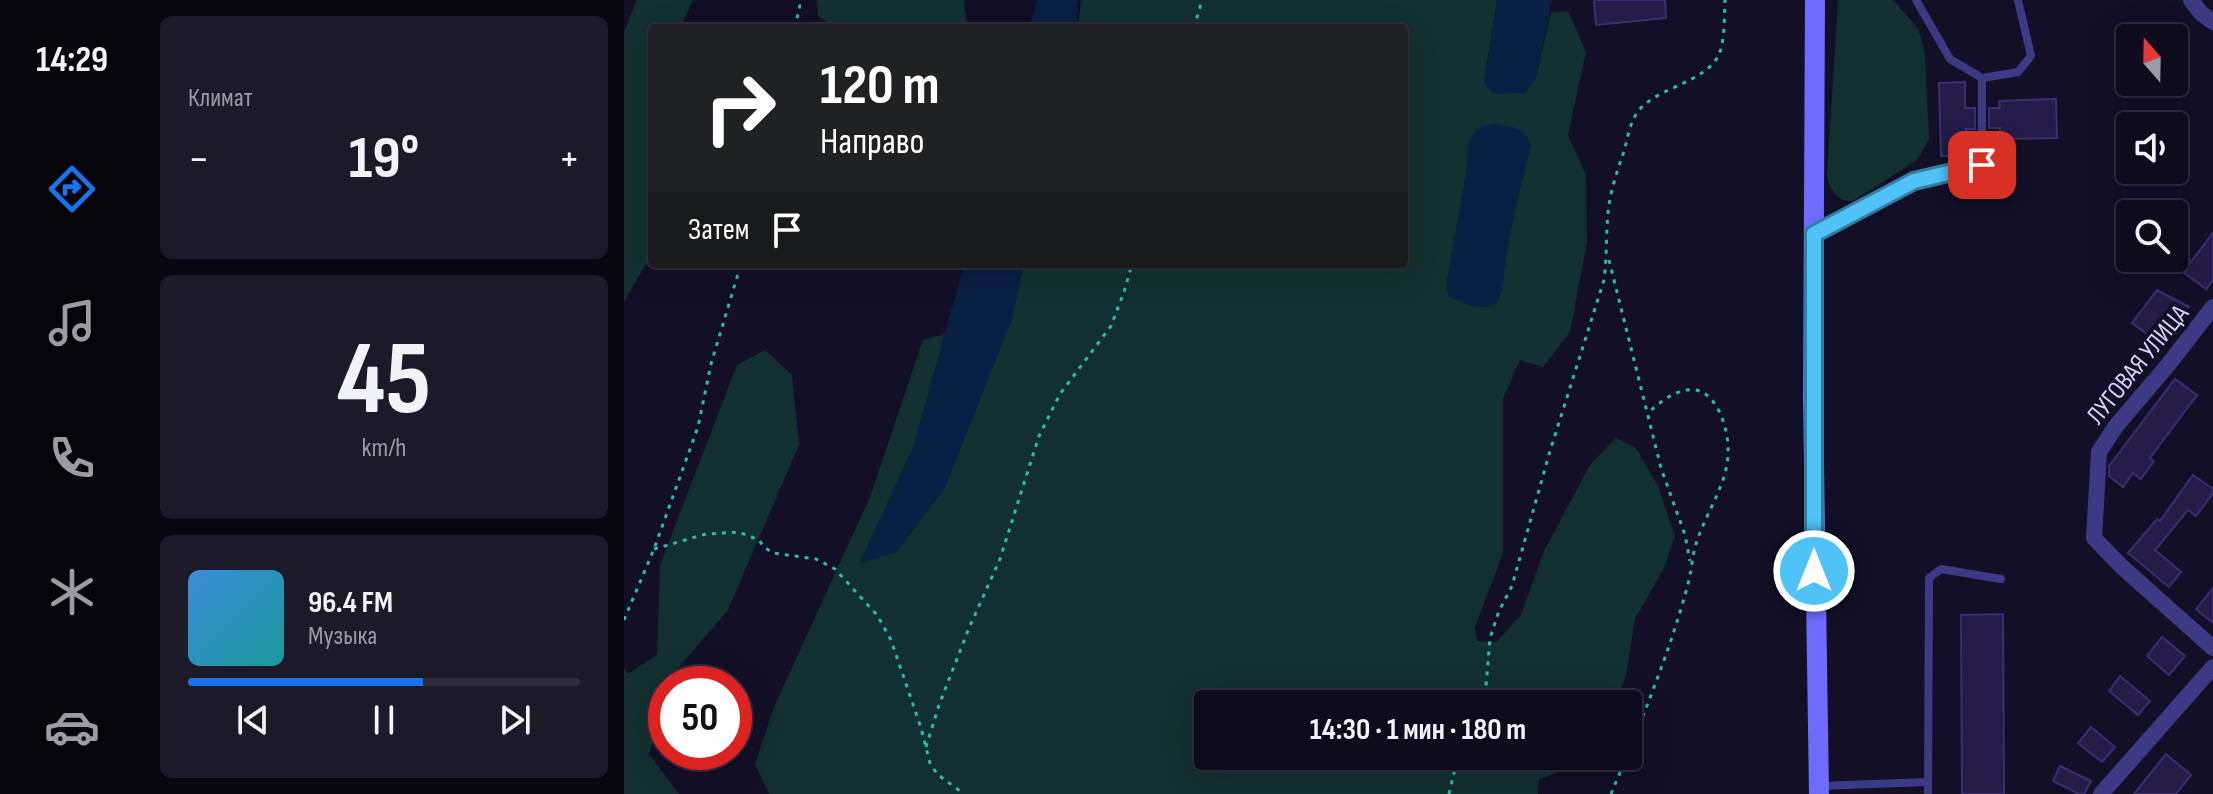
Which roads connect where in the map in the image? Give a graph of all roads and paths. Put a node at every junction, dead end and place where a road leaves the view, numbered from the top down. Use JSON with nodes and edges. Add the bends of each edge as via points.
{"nodes":[{"id":1,"x":801,"y":0,"type":"edge"},
{"id":2,"x":1202,"y":0,"type":"edge"},
{"id":3,"x":1725,"y":0,"type":"edge"},
{"id":4,"x":1815,"y":0,"type":"edge"},
{"id":5,"x":1916,"y":0,"type":"edge"},
{"id":6,"x":2018,"y":0,"type":"edge"},
{"id":7,"x":2191,"y":0,"type":"edge"},
{"id":8,"x":2213,"y":22,"type":"edge"},
{"id":9,"x":796,"y":24,"type":"edge"},
{"id":10,"x":1195,"y":24,"type":"edge"},
{"id":11,"x":1982,"y":78,"type":"junction"},
{"id":12,"x":1814,"y":234,"type":"junction"},
{"id":13,"x":1608,"y":256,"type":"junction"},
{"id":14,"x":740,"y":268,"type":"edge"},
{"id":15,"x":1131,"y":268,"type":"edge"},
{"id":16,"x":2213,"y":307,"type":"edge"},
{"id":17,"x":1648,"y":413,"type":"junction"},
{"id":18,"x":654,"y":549,"type":"junction"},
{"id":19,"x":1691,"y":566,"type":"junction"},
{"id":20,"x":2001,"y":579,"type":"dead end"},
{"id":21,"x":624,"y":620,"type":"edge"},
{"id":22,"x":2213,"y":648,"type":"edge"},
{"id":23,"x":2213,"y":667,"type":"edge"},
{"id":24,"x":1484,"y":690,"type":"edge"},
{"id":25,"x":1642,"y":716,"type":"edge"},
{"id":26,"x":926,"y":747,"type":"junction"},
{"id":27,"x":1455,"y":770,"type":"edge"},
{"id":28,"x":1621,"y":770,"type":"edge"},
{"id":29,"x":1928,"y":782,"type":"junction"},
{"id":30,"x":1819,"y":790,"type":"edge"},
{"id":31,"x":964,"y":794,"type":"edge"},
{"id":32,"x":1449,"y":794,"type":"edge"},
{"id":33,"x":1611,"y":794,"type":"edge"},
{"id":34,"x":1928,"y":794,"type":"edge"},
{"id":35,"x":2101,"y":794,"type":"edge"}],
"edges":[{"from":1,"to":9,"type":"path"},
{"from":2,"to":10,"type":"path"},
{"from":3,"to":13,"type":"path","via":[[1717,61],[1699,76],[1658,95],[1640,109],[1631,125],[1610,195]]},
{"from":4,"to":12,"type":"main road"},
{"from":5,"to":11,"type":"lane","via":[[1950,59]]},
{"from":6,"to":11,"type":"lane","via":[[2031,56],[2018,72]]},
{"from":7,"to":8,"type":"street"},
{"from":11,"to":12,"type":"lane","via":[[1982,165],[1914,181]]},
{"from":12,"to":30,"type":"main road"},
{"from":13,"to":17,"type":"path"},
{"from":13,"to":24,"type":"path","via":[[1512,586],[1490,638]]},
{"from":14,"to":18,"type":"path","via":[[698,427]]},
{"from":15,"to":26,"type":"path","via":[[1111,326],[1060,394],[1039,436],[1000,559]]},
{"from":16,"to":22,"type":"street","name":"ЛУГОВАЯ УЛИЦА","via":[[2099,452],[2094,538]]},
{"from":17,"to":19,"type":"path"},
{"from":17,"to":19,"type":"path","via":[[1663,399],[1697,390],[1712,400],[1725,424],[1726,466]]},
{"from":18,"to":21,"type":"path"},
{"from":18,"to":26,"type":"path","via":[[706,534],[739,532],[773,553],[816,559],[835,569],[877,615],[891,640]]},
{"from":19,"to":25,"type":"path"},
{"from":20,"to":29,"type":"lane","via":[[1941,569],[1929,578]]},
{"from":23,"to":35,"type":"street"},
{"from":26,"to":31,"type":"path","via":[[937,774]]},
{"from":27,"to":32,"type":"path"},
{"from":28,"to":33,"type":"path"},
{"from":29,"to":30,"type":"lane"},
{"from":29,"to":34,"type":"lane"}]}
